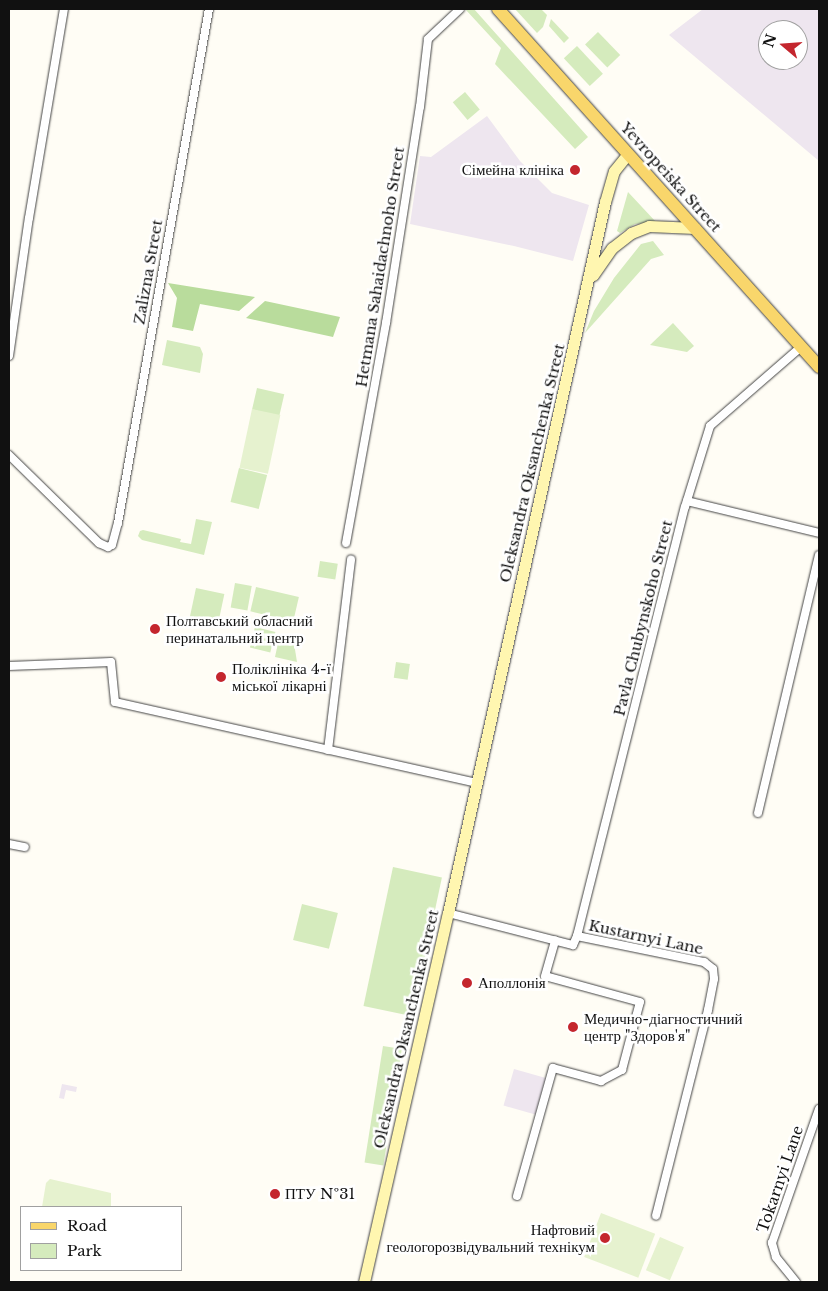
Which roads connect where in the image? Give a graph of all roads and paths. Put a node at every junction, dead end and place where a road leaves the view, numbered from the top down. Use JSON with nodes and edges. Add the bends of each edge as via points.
{"nodes":[{"id":1,"x":64,"y":9,"type":"edge"},
{"id":2,"x":209,"y":9,"type":"edge"},
{"id":3,"x":460,"y":9,"type":"edge"},
{"id":4,"x":498,"y":9,"type":"edge"},
{"id":5,"x":628,"y":154,"type":"junction"},
{"id":6,"x":694,"y":228,"type":"junction"},
{"id":7,"x":587,"y":285,"type":"junction"},
{"id":8,"x":802,"y":347,"type":"junction"},
{"id":9,"x":9,"y":356,"type":"edge"},
{"id":10,"x":819,"y":367,"type":"edge"},
{"id":11,"x":9,"y":455,"type":"edge"},
{"id":12,"x":686,"y":501,"type":"junction"},
{"id":13,"x":819,"y":533,"type":"edge"},
{"id":14,"x":346,"y":543,"type":"dead end"},
{"id":15,"x":819,"y":555,"type":"edge"},
{"id":16,"x":351,"y":559,"type":"dead end"},
{"id":17,"x":9,"y":666,"type":"edge"},
{"id":18,"x":328,"y":750,"type":"junction"},
{"id":19,"x":477,"y":783,"type":"junction"},
{"id":20,"x":758,"y":814,"type":"dead end"},
{"id":21,"x":9,"y":844,"type":"edge"},
{"id":22,"x":25,"y":847,"type":"dead end"},
{"id":23,"x":448,"y":913,"type":"junction"},
{"id":24,"x":577,"y":936,"type":"junction"},
{"id":25,"x":555,"y":940,"type":"junction"},
{"id":26,"x":819,"y":1109,"type":"edge"},
{"id":27,"x":517,"y":1196,"type":"dead end"},
{"id":28,"x":656,"y":1216,"type":"dead end"},
{"id":29,"x":364,"y":1282,"type":"edge"},
{"id":30,"x":796,"y":1282,"type":"edge"}],
"edges":[{"from":1,"to":9,"type":"street"},
{"from":2,"to":11,"type":"street","name":"Zalizna Street","via":[[114,541],[108,547],[99,543]]},
{"from":3,"to":14,"type":"street","name":"Hetmana Sahaidachnoho Street","via":[[428,39],[386,323]]},
{"from":4,"to":5,"type":"main road","name":"Yevropeiska Street"},
{"from":5,"to":6,"type":"main road","name":"Yevropeiska Street"},
{"from":5,"to":7,"type":"main road","name":"Oleksandra Oksanchenka Street","via":[[614,171]]},
{"from":6,"to":7,"type":"main road","via":[[649,226],[631,232],[605,256]]},
{"from":6,"to":8,"type":"main road","name":"Yevropeiska Street"},
{"from":7,"to":19,"type":"main road","name":"Oleksandra Oksanchenka Street"},
{"from":8,"to":10,"type":"main road","name":"Yevropeiska Street"},
{"from":8,"to":12,"type":"street","name":"Pavla Chubynskoho Street","via":[[710,426]]},
{"from":12,"to":13,"type":"street"},
{"from":12,"to":24,"type":"street","name":"Pavla Chubynskoho Street"},
{"from":15,"to":20,"type":"street"},
{"from":16,"to":18,"type":"street"},
{"from":17,"to":18,"type":"street","via":[[111,662],[116,702]]},
{"from":18,"to":19,"type":"street"},
{"from":19,"to":23,"type":"main road","name":"Oleksandra Oksanchenka Street"},
{"from":21,"to":22,"type":"street"},
{"from":23,"to":25,"type":"street","name":"Kustarnyi Lane"},
{"from":23,"to":29,"type":"main road","name":"Oleksandra Oksanchenka Street"},
{"from":24,"to":25,"type":"street","name":"Kustarnyi Lane","via":[[573,946]]},
{"from":24,"to":28,"type":"street","name":"Kustarnyi Lane","via":[[704,962],[713,969],[708,1010]]},
{"from":25,"to":27,"type":"street","via":[[545,976],[640,1002],[622,1070],[602,1081],[553,1068]]},
{"from":26,"to":30,"type":"street","name":"Tokarnyi Lane","via":[[772,1243],[776,1257]]}]}
